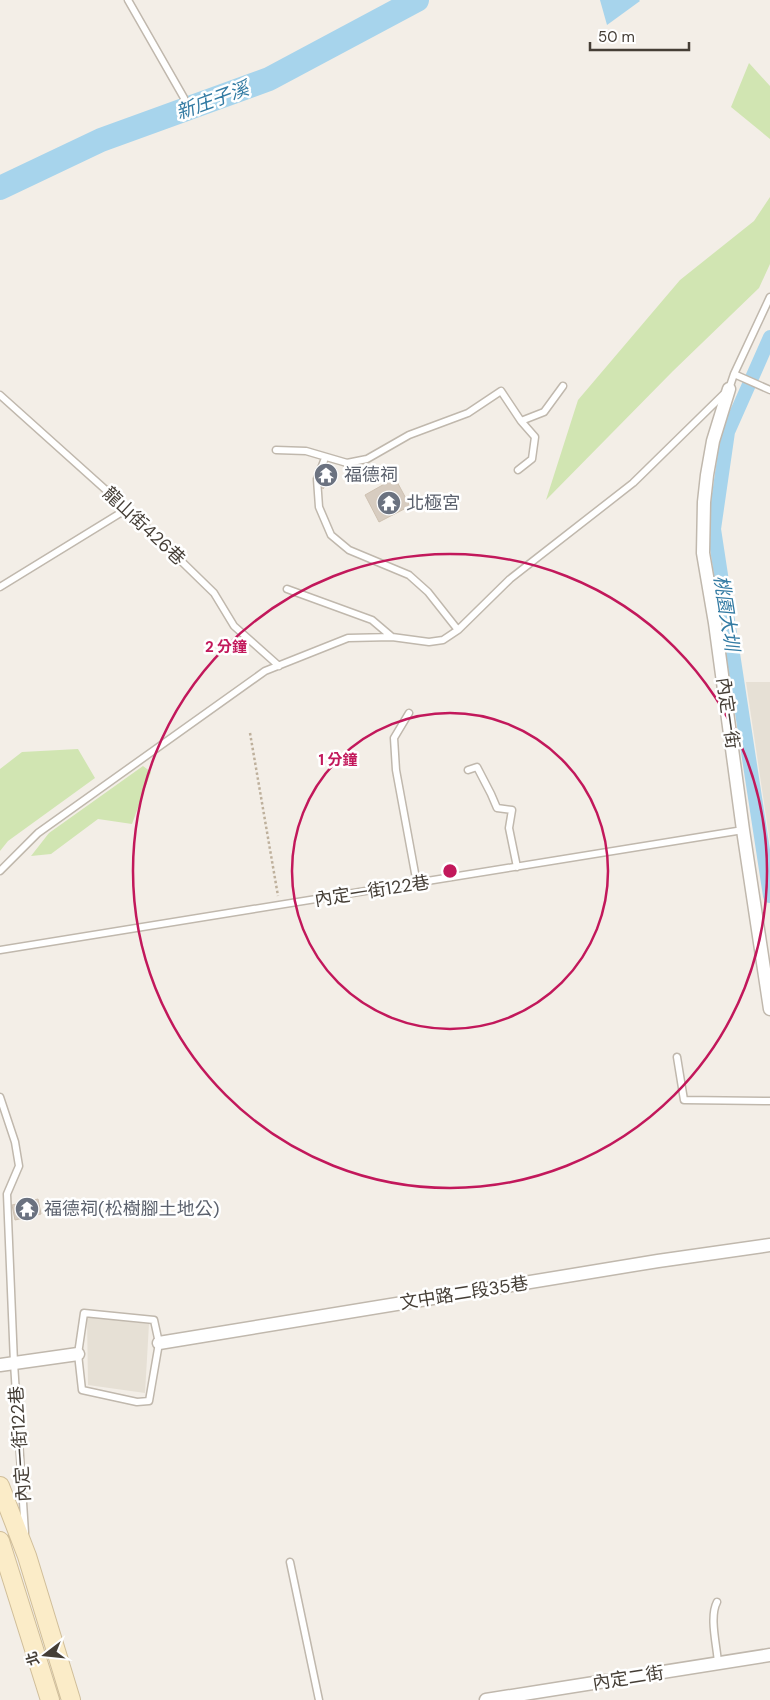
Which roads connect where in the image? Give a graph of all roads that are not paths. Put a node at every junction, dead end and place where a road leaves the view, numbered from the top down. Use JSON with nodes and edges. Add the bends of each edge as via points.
{"nodes":[{"id":1,"x":128,"y":0,"type":"edge"},
{"id":2,"x":184,"y":98,"type":"dead end"},
{"id":3,"x":770,"y":298,"type":"edge"},
{"id":4,"x":734,"y":374,"type":"junction"},
{"id":5,"x":563,"y":386,"type":"dead end"},
{"id":6,"x":729,"y":389,"type":"junction"},
{"id":7,"x":770,"y":390,"type":"edge"},
{"id":8,"x":0,"y":395,"type":"edge"},
{"id":9,"x":522,"y":421,"type":"junction"},
{"id":10,"x":276,"y":450,"type":"dead end"},
{"id":11,"x":325,"y":458,"type":"junction"},
{"id":12,"x":518,"y":470,"type":"dead end"},
{"id":13,"x":127,"y":509,"type":"junction"},
{"id":14,"x":0,"y":588,"type":"edge"},
{"id":15,"x":288,"y":589,"type":"dead end"},
{"id":16,"x":458,"y":630,"type":"junction"},
{"id":17,"x":392,"y":637,"type":"junction"},
{"id":18,"x":279,"y":666,"type":"junction"},
{"id":19,"x":409,"y":713,"type":"dead end"},
{"id":20,"x":468,"y":770,"type":"dead end"},
{"id":21,"x":743,"y":830,"type":"junction"},
{"id":22,"x":517,"y":867,"type":"junction"},
{"id":23,"x":0,"y":871,"type":"edge"},
{"id":24,"x":416,"y":884,"type":"junction"},
{"id":25,"x":0,"y":950,"type":"edge"},
{"id":26,"x":770,"y":1009,"type":"edge"},
{"id":27,"x":677,"y":1057,"type":"dead end"},
{"id":28,"x":0,"y":1097,"type":"edge"},
{"id":29,"x":770,"y":1101,"type":"edge"},
{"id":30,"x":0,"y":1192,"type":"edge"},
{"id":31,"x":7,"y":1194,"type":"junction"},
{"id":32,"x":770,"y":1244,"type":"edge"},
{"id":33,"x":159,"y":1343,"type":"junction"},
{"id":34,"x":78,"y":1354,"type":"junction"},
{"id":35,"x":14,"y":1363,"type":"junction"},
{"id":36,"x":0,"y":1365,"type":"edge"},
{"id":37,"x":0,"y":1486,"type":"edge"},
{"id":38,"x":0,"y":1541,"type":"edge"},
{"id":39,"x":27,"y":1556,"type":"junction"},
{"id":40,"x":290,"y":1562,"type":"dead end"},
{"id":41,"x":717,"y":1602,"type":"dead end"},
{"id":42,"x":770,"y":1654,"type":"edge"},
{"id":43,"x":718,"y":1663,"type":"junction"},
{"id":44,"x":50,"y":1700,"type":"edge"},
{"id":45,"x":71,"y":1700,"type":"edge"},
{"id":46,"x":319,"y":1700,"type":"edge"},
{"id":47,"x":486,"y":1700,"type":"edge"}],
"edges":[{"from":1,"to":2,"type":"lane"},
{"from":3,"to":4,"type":"lane"},
{"from":4,"to":6,"type":"lane"},
{"from":4,"to":7,"type":"lane"},
{"from":5,"to":9,"type":"lane","via":[[544,412]]},
{"from":6,"to":16,"type":"lane","via":[[633,483],[510,579]]},
{"from":6,"to":21,"type":"street","name":"內定一街","via":[[713,441],[707,475],[703,553]]},
{"from":8,"to":13,"type":"lane","name":"龍山街426巷"},
{"from":9,"to":11,"type":"lane","via":[[501,391],[468,412],[409,435],[367,459],[348,463]]},
{"from":9,"to":12,"type":"lane","via":[[536,437],[532,459]]},
{"from":10,"to":11,"type":"lane","via":[[306,451]]},
{"from":11,"to":16,"type":"lane","via":[[317,479],[319,507],[331,535],[349,550],[409,575],[428,592]]},
{"from":13,"to":14,"type":"lane"},
{"from":13,"to":18,"type":"lane","name":"龍山街426巷","via":[[214,593],[234,626]]},
{"from":15,"to":17,"type":"lane","via":[[372,620]]},
{"from":16,"to":17,"type":"lane","via":[[443,640],[429,642]]},
{"from":17,"to":18,"type":"lane","via":[[348,638]]},
{"from":18,"to":23,"type":"lane","via":[[264,671],[38,833]]},
{"from":19,"to":24,"type":"lane","via":[[394,738],[396,770]]},
{"from":20,"to":22,"type":"lane","via":[[477,767],[497,808],[512,810],[509,828]]},
{"from":21,"to":22,"type":"lane","name":"內定一街122巷"},
{"from":21,"to":26,"type":"street","name":"內定一街"},
{"from":22,"to":24,"type":"lane","name":"內定一街122巷"},
{"from":24,"to":25,"type":"lane","name":"內定一街122巷"},
{"from":27,"to":29,"type":"lane","via":[[684,1100]]},
{"from":28,"to":31,"type":"lane","name":"內定一街122巷","via":[[19,1166]]},
{"from":30,"to":31,"type":"lane"},
{"from":31,"to":35,"type":"lane","name":"內定一街122巷"},
{"from":32,"to":33,"type":"street","name":"文中路二段35巷"},
{"from":33,"to":34,"type":"lane","via":[[154,1320],[84,1313]]},
{"from":33,"to":34,"type":"lane","via":[[148,1401],[137,1402],[82,1390]]},
{"from":34,"to":35,"type":"street"},
{"from":35,"to":36,"type":"street"},
{"from":35,"to":39,"type":"lane","name":"內定一街122巷"},
{"from":37,"to":39,"type":"street"},
{"from":38,"to":44,"type":"street"},
{"from":39,"to":45,"type":"street"},
{"from":40,"to":46,"type":"lane"},
{"from":41,"to":43,"type":"lane","via":[[713,1617]]},
{"from":42,"to":43,"type":"street","name":"內定二街"},
{"from":43,"to":47,"type":"street","name":"內定二街"}]}
